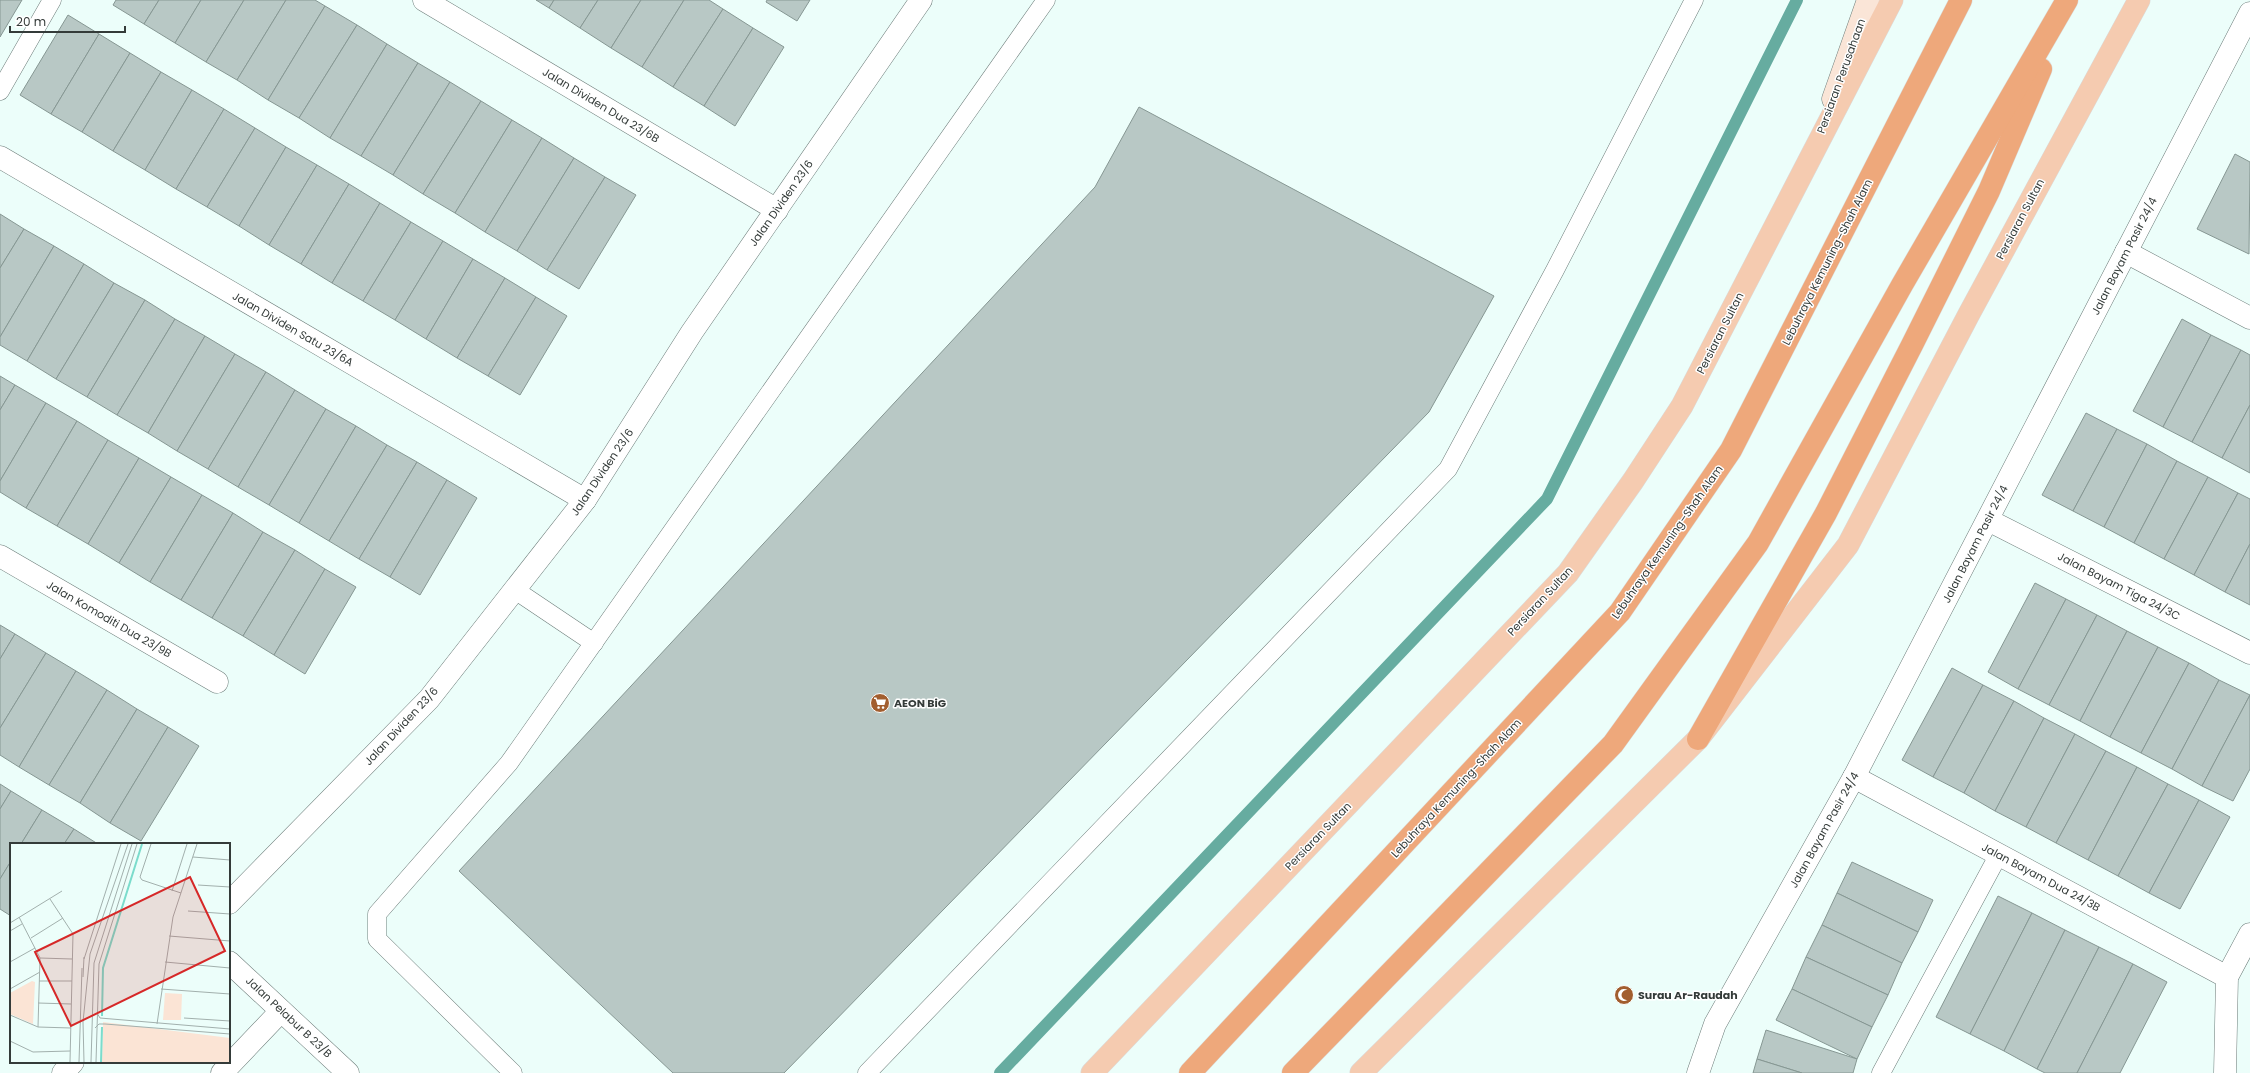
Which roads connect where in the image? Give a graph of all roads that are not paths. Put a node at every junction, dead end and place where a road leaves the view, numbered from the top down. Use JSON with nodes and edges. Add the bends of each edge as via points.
{"nodes":[{"id":1,"x":52,"y":0,"type":"edge"},
{"id":2,"x":424,"y":0,"type":"edge"},
{"id":3,"x":921,"y":0,"type":"edge"},
{"id":4,"x":1046,"y":0,"type":"edge"},
{"id":5,"x":1694,"y":0,"type":"edge"},
{"id":6,"x":1868,"y":0,"type":"edge"},
{"id":7,"x":1892,"y":0,"type":"edge"},
{"id":8,"x":1961,"y":0,"type":"edge"},
{"id":9,"x":2067,"y":0,"type":"edge"},
{"id":10,"x":2070,"y":0,"type":"edge"},
{"id":11,"x":2139,"y":0,"type":"edge"},
{"id":12,"x":2250,"y":13,"type":"edge"},
{"id":13,"x":0,"y":91,"type":"edge"},
{"id":14,"x":1814,"y":151,"type":"junction"},
{"id":15,"x":0,"y":157,"type":"edge"},
{"id":16,"x":777,"y":210,"type":"junction"},
{"id":17,"x":2126,"y":252,"type":"junction"},
{"id":18,"x":2250,"y":318,"type":"edge"},
{"id":19,"x":585,"y":500,"type":"junction"},
{"id":20,"x":1988,"y":520,"type":"junction"},
{"id":21,"x":0,"y":556,"type":"edge"},
{"id":22,"x":515,"y":590,"type":"junction"},
{"id":23,"x":594,"y":643,"type":"junction"},
{"id":24,"x":2250,"y":653,"type":"edge"},
{"id":25,"x":217,"y":682,"type":"dead end"},
{"id":26,"x":1698,"y":739,"type":"junction"},
{"id":27,"x":1854,"y":777,"type":"junction"},
{"id":28,"x":1999,"y":854,"type":"junction"},
{"id":29,"x":230,"y":902,"type":"edge"},
{"id":30,"x":2250,"y":934,"type":"edge"},
{"id":31,"x":230,"y":963,"type":"edge"},
{"id":32,"x":2227,"y":977,"type":"junction"},
{"id":33,"x":282,"y":1011,"type":"junction"},
{"id":34,"x":72,"y":1063,"type":"edge"},
{"id":35,"x":63,"y":1073,"type":"edge"},
{"id":36,"x":222,"y":1073,"type":"edge"},
{"id":37,"x":348,"y":1073,"type":"edge"},
{"id":38,"x":513,"y":1073,"type":"edge"},
{"id":39,"x":867,"y":1073,"type":"edge"},
{"id":40,"x":1092,"y":1073,"type":"edge"},
{"id":41,"x":1190,"y":1073,"type":"edge"},
{"id":42,"x":1293,"y":1073,"type":"edge"},
{"id":43,"x":1361,"y":1073,"type":"edge"},
{"id":44,"x":1698,"y":1073,"type":"edge"},
{"id":45,"x":1881,"y":1073,"type":"edge"},
{"id":46,"x":2225,"y":1073,"type":"edge"}],
"edges":[{"from":1,"to":13,"type":"lane"},
{"from":2,"to":16,"type":"street","name":"Jalan Dividen Dua 23/6B"},
{"from":3,"to":16,"type":"street","name":"Jalan Dividen 23/6"},
{"from":4,"to":23,"type":"lane"},
{"from":5,"to":39,"type":"lane","via":[[1448,470]]},
{"from":6,"to":14,"type":"main road","name":"Persiaran Perusahaan"},
{"from":7,"to":14,"type":"main road","name":"Persiaran Sultan"},
{"from":8,"to":41,"type":"highway","name":"Lebuhraya Kemuning–Shah Alam","via":[[1731,450],[1620,612]]},
{"from":9,"to":42,"type":"highway","via":[[1902,285],[1758,543],[1628,725],[1614,744]]},
{"from":10,"to":26,"type":"highway","via":[[1989,191],[1912,345],[1826,512]]},
{"from":11,"to":26,"type":"main road","name":"Persiaran Sultan","via":[[1972,307],[1848,545]]},
{"from":12,"to":17,"type":"street","name":"Jalan Bayam Pasir 24/4"},
{"from":14,"to":40,"type":"main road","name":"Persiaran Sultan","via":[[1682,406],[1633,482],[1568,573]]},
{"from":15,"to":19,"type":"street","name":"Jalan Dividen Satu 23/6A"},
{"from":16,"to":19,"type":"street","name":"Jalan Dividen 23/6","via":[[692,332]]},
{"from":17,"to":18,"type":"street"},
{"from":17,"to":20,"type":"street","name":"Jalan Bayam Pasir 24/4"},
{"from":19,"to":22,"type":"street","name":"Jalan Dividen 23/6"},
{"from":20,"to":24,"type":"street","name":"Jalan Bayam Tiga 24/3C"},
{"from":20,"to":27,"type":"street","name":"Jalan Bayam Pasir 24/4"},
{"from":21,"to":25,"type":"street","name":"Jalan Komoditi Dua 23/9B"},
{"from":22,"to":23,"type":"lane"},
{"from":22,"to":29,"type":"street","name":"Jalan Dividen 23/6","via":[[429,698]]},
{"from":23,"to":38,"type":"lane","via":[[509,763],[377,914],[376,939]]},
{"from":26,"to":43,"type":"main road","name":"Persiaran Sultan"},
{"from":27,"to":28,"type":"street","name":"Jalan Bayam Dua 24/3B"},
{"from":27,"to":44,"type":"street","name":"Jalan Bayam Pasir 24/4","via":[[1715,1024]]},
{"from":28,"to":32,"type":"street","name":"Jalan Bayam Dua 24/3B"},
{"from":28,"to":45,"type":"lane"},
{"from":30,"to":32,"type":"street"},
{"from":31,"to":33,"type":"street","name":"Jalan Pelabur B 23/B"},
{"from":32,"to":46,"type":"street"},
{"from":33,"to":36,"type":"street"},
{"from":33,"to":37,"type":"street","name":"Jalan Pelabur B 23/B"},
{"from":34,"to":35,"type":"street"}]}
